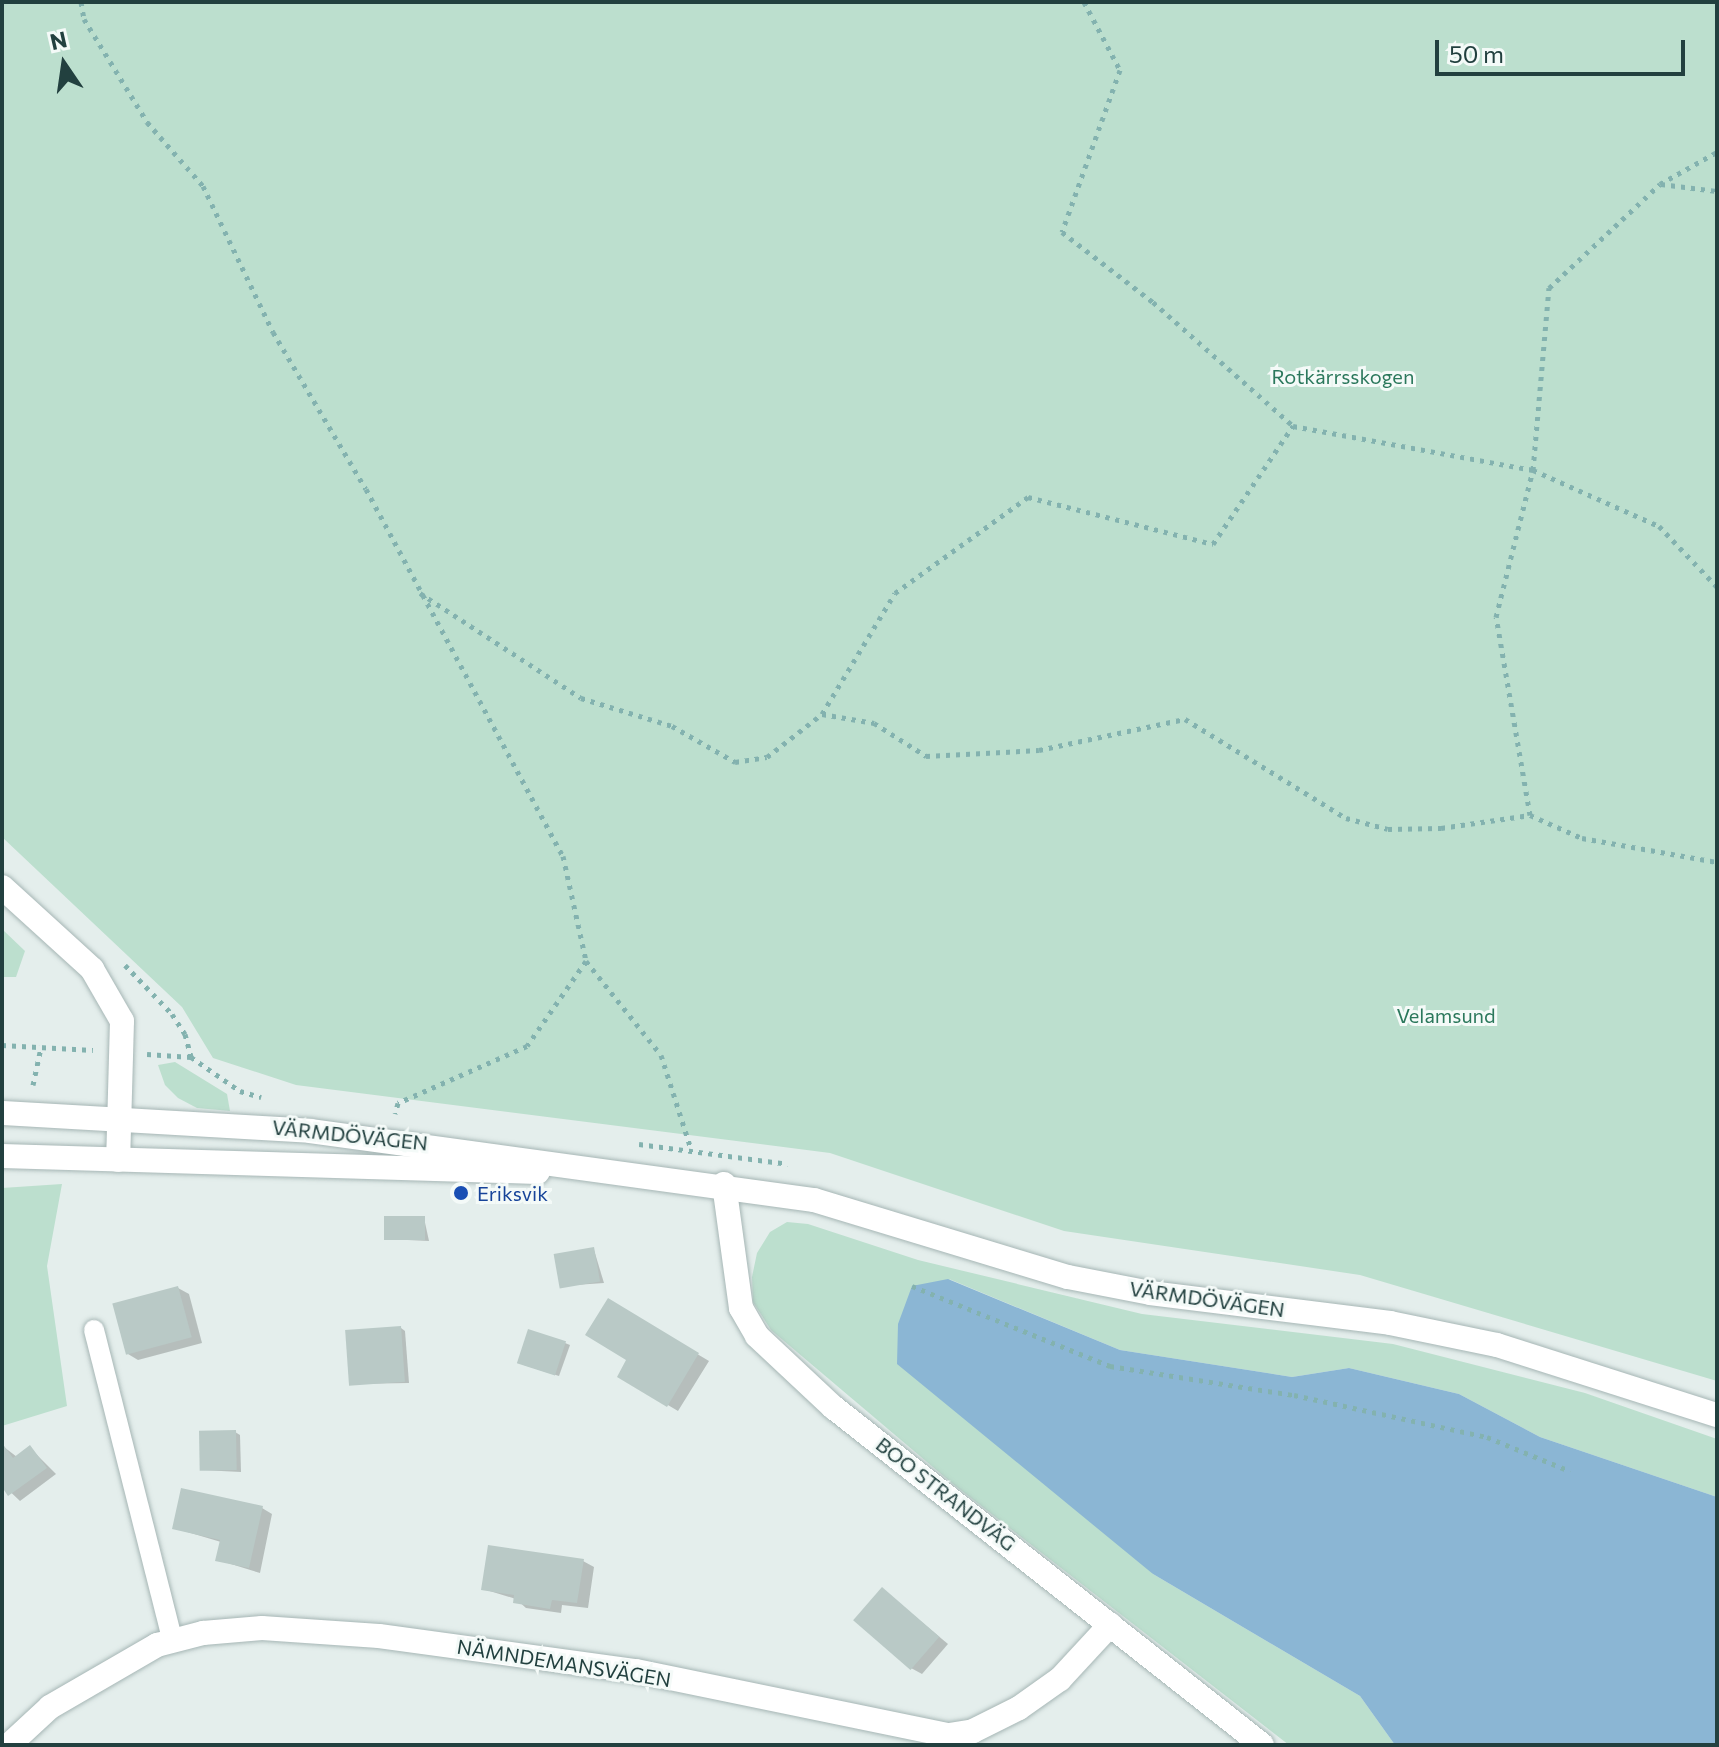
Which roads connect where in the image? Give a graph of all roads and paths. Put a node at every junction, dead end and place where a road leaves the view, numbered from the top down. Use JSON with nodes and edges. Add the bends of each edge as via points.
{"nodes":[{"id":1,"x":81,"y":2,"type":"edge"},
{"id":2,"x":1084,"y":2,"type":"edge"},
{"id":3,"x":1717,"y":152,"type":"edge"},
{"id":4,"x":1660,"y":184,"type":"junction"},
{"id":5,"x":1717,"y":191,"type":"edge"},
{"id":6,"x":1293,"y":426,"type":"junction"},
{"id":7,"x":1533,"y":470,"type":"junction"},
{"id":8,"x":1717,"y":587,"type":"edge"},
{"id":9,"x":420,"y":593,"type":"junction"},
{"id":10,"x":822,"y":714,"type":"junction"},
{"id":11,"x":1530,"y":815,"type":"junction"},
{"id":12,"x":1717,"y":862,"type":"edge"},
{"id":13,"x":2,"y":887,"type":"edge"},
{"id":14,"x":586,"y":961,"type":"junction"},
{"id":15,"x":2,"y":1045,"type":"edge"},
{"id":16,"x":41,"y":1046,"type":"junction"},
{"id":17,"x":89,"y":1050,"type":"dead end"},
{"id":18,"x":160,"y":1055,"type":"dead end"},
{"id":19,"x":33,"y":1085,"type":"dead end"},
{"id":20,"x":270,"y":1099,"type":"dead end"},
{"id":21,"x":2,"y":1113,"type":"edge"},
{"id":22,"x":120,"y":1116,"type":"junction"},
{"id":23,"x":392,"y":1122,"type":"dead end"},
{"id":24,"x":691,"y":1149,"type":"dead end"},
{"id":25,"x":2,"y":1156,"type":"edge"},
{"id":26,"x":118,"y":1160,"type":"junction"},
{"id":27,"x":697,"y":1180,"type":"junction"},
{"id":28,"x":724,"y":1184,"type":"junction"},
{"id":29,"x":912,"y":1286,"type":"dead end"},
{"id":30,"x":94,"y":1330,"type":"dead end"},
{"id":31,"x":1717,"y":1415,"type":"edge"},
{"id":32,"x":1570,"y":1471,"type":"dead end"},
{"id":33,"x":1110,"y":1625,"type":"junction"},
{"id":34,"x":172,"y":1639,"type":"junction"},
{"id":35,"x":9,"y":1745,"type":"edge"},
{"id":36,"x":1262,"y":1745,"type":"edge"}],
"edges":[{"from":1,"to":9,"type":"path","via":[[84,19],[147,122],[203,186],[273,332]]},
{"from":2,"to":6,"type":"path","via":[[1120,70],[1062,232],[1153,302]]},
{"from":3,"to":4,"type":"path"},
{"from":4,"to":5,"type":"path"},
{"from":4,"to":7,"type":"path","via":[[1549,288]]},
{"from":6,"to":7,"type":"path"},
{"from":6,"to":10,"type":"path","via":[[1213,544],[1028,497],[895,593]]},
{"from":7,"to":8,"type":"path","via":[[1659,526]]},
{"from":7,"to":11,"type":"path","via":[[1496,617]]},
{"from":9,"to":10,"type":"path","via":[[581,698],[672,726],[735,762],[767,757]]},
{"from":9,"to":14,"type":"path","via":[[563,856]]},
{"from":10,"to":11,"type":"path","via":[[874,723],[926,756],[1039,750],[1185,719],[1346,818],[1388,829],[1441,828]]},
{"from":11,"to":12,"type":"path","via":[[1582,838]]},
{"from":13,"to":22,"type":"main road","via":[[78,953],[106,986],[122,1021]]},
{"from":14,"to":23,"type":"path","via":[[527,1046],[398,1103]]},
{"from":14,"to":24,"type":"path","via":[[661,1055]]},
{"from":15,"to":16,"type":"path"},
{"from":16,"to":17,"type":"path"},
{"from":16,"to":19,"type":"path"},
{"from":18,"to":20,"type":"path","via":[[191,1057],[240,1091]]},
{"from":21,"to":22,"type":"main road","name":"VÄRMDÖVÄGEN"},
{"from":22,"to":26,"type":"main road"},
{"from":22,"to":27,"type":"main road","name":"VÄRMDÖVÄGEN","via":[[430,1144]]},
{"from":25,"to":26,"type":"main road","name":"VÄRMDÖVÄGEN"},
{"from":26,"to":27,"type":"main road","name":"VÄRMDÖVÄGEN"},
{"from":27,"to":28,"type":"main road","name":"VÄRMDÖVÄGEN"},
{"from":28,"to":31,"type":"main road","name":"VÄRMDÖVÄGEN","via":[[814,1200],[1068,1277],[1150,1293],[1390,1323],[1497,1345]]},
{"from":28,"to":33,"type":"main road","name":"BOO STRANDVÄG","via":[[741,1308],[757,1336],[833,1407]]},
{"from":29,"to":32,"type":"path","via":[[1110,1366],[1294,1395],[1487,1437]]},
{"from":30,"to":34,"type":"lane"},
{"from":33,"to":34,"type":"main road","name":"NÄMNDEMANSVÄGEN","via":[[1060,1679],[1019,1708],[973,1731],[949,1735],[636,1671],[379,1636],[262,1628]]},
{"from":33,"to":36,"type":"main road","name":"BOO STRANDVÄG"},
{"from":34,"to":35,"type":"main road","name":"NÄMNDEMANSVÄGEN","via":[[88,1681]]}]}
